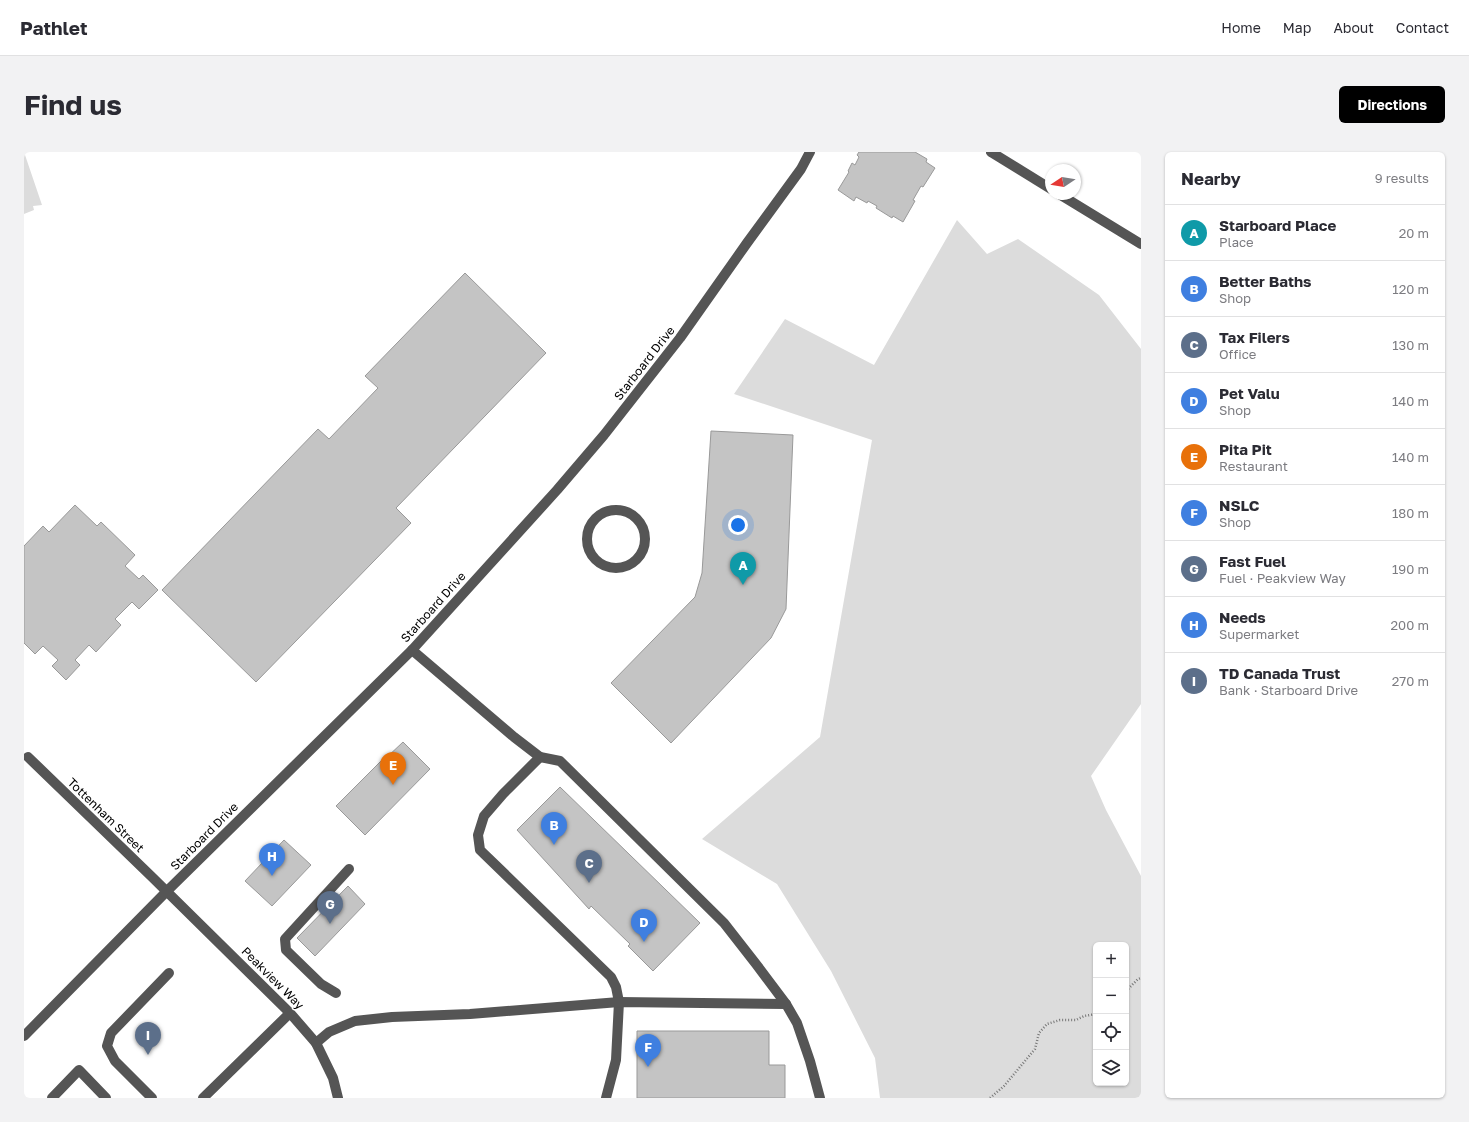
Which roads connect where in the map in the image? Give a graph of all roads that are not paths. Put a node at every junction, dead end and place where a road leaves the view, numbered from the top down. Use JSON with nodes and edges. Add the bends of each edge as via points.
{"nodes":[{"id":1,"x":810,"y":152,"type":"edge"},
{"id":2,"x":991,"y":152,"type":"edge"},
{"id":3,"x":1045,"y":185,"type":"edge"},
{"id":4,"x":1069,"y":200,"type":"edge"},
{"id":5,"x":1141,"y":244,"type":"edge"},
{"id":6,"x":642,"y":526,"type":"joint"},
{"id":7,"x":412,"y":650,"type":"junction"},
{"id":8,"x":28,"y":757,"type":"dead end"},
{"id":9,"x":540,"y":757,"type":"junction"},
{"id":10,"x":349,"y":869,"type":"dead end"},
{"id":11,"x":167,"y":891,"type":"junction"},
{"id":12,"x":170,"y":972,"type":"dead end"},
{"id":13,"x":336,"y":993,"type":"dead end"},
{"id":14,"x":619,"y":1002,"type":"junction"},
{"id":15,"x":786,"y":1004,"type":"junction"},
{"id":16,"x":290,"y":1013,"type":"junction"},
{"id":17,"x":24,"y":1036,"type":"edge"},
{"id":18,"x":316,"y":1043,"type":"junction"},
{"id":19,"x":52,"y":1098,"type":"edge"},
{"id":20,"x":106,"y":1098,"type":"edge"},
{"id":21,"x":152,"y":1098,"type":"edge"},
{"id":22,"x":203,"y":1098,"type":"edge"},
{"id":23,"x":338,"y":1098,"type":"edge"},
{"id":24,"x":606,"y":1098,"type":"edge"},
{"id":25,"x":820,"y":1098,"type":"edge"}],
"edges":[{"from":1,"to":7,"type":"street","name":"Starboard Drive","via":[[801,169],[680,338],[604,435]]},
{"from":2,"to":3,"type":"street"},
{"from":4,"to":5,"type":"street"},
{"from":6,"to":6,"type":"street","via":[[628,512],[608,510],[592,521],[586,539],[588,548],[596,560],[608,567],[626,566],[634,562],[644,545],[645,535]]},
{"from":7,"to":9,"type":"street"},
{"from":7,"to":11,"type":"street","name":"Starboard Drive"},
{"from":8,"to":11,"type":"street","name":"Tottenham Street"},
{"from":9,"to":14,"type":"street","via":[[484,816],[478,835],[480,850],[611,977]]},
{"from":9,"to":15,"type":"street","via":[[560,761],[724,923]]},
{"from":10,"to":13,"type":"street","via":[[285,939],[286,950],[320,984]]},
{"from":11,"to":16,"type":"street","name":"Peakview Way"},
{"from":11,"to":17,"type":"street","name":"Starboard Drive"},
{"from":12,"to":21,"type":"street","via":[[111,1033],[107,1046],[115,1061]]},
{"from":14,"to":15,"type":"street"},
{"from":14,"to":18,"type":"street","via":[[355,1021],[329,1032]]},
{"from":14,"to":24,"type":"street","via":[[616,1060]]},
{"from":15,"to":25,"type":"street","via":[[797,1023]]},
{"from":16,"to":18,"type":"street","name":"Peakview Way"},
{"from":16,"to":22,"type":"street"},
{"from":18,"to":23,"type":"street","name":"Peakview Way","via":[[333,1078]]},
{"from":19,"to":20,"type":"street","via":[[79,1070]]}]}
